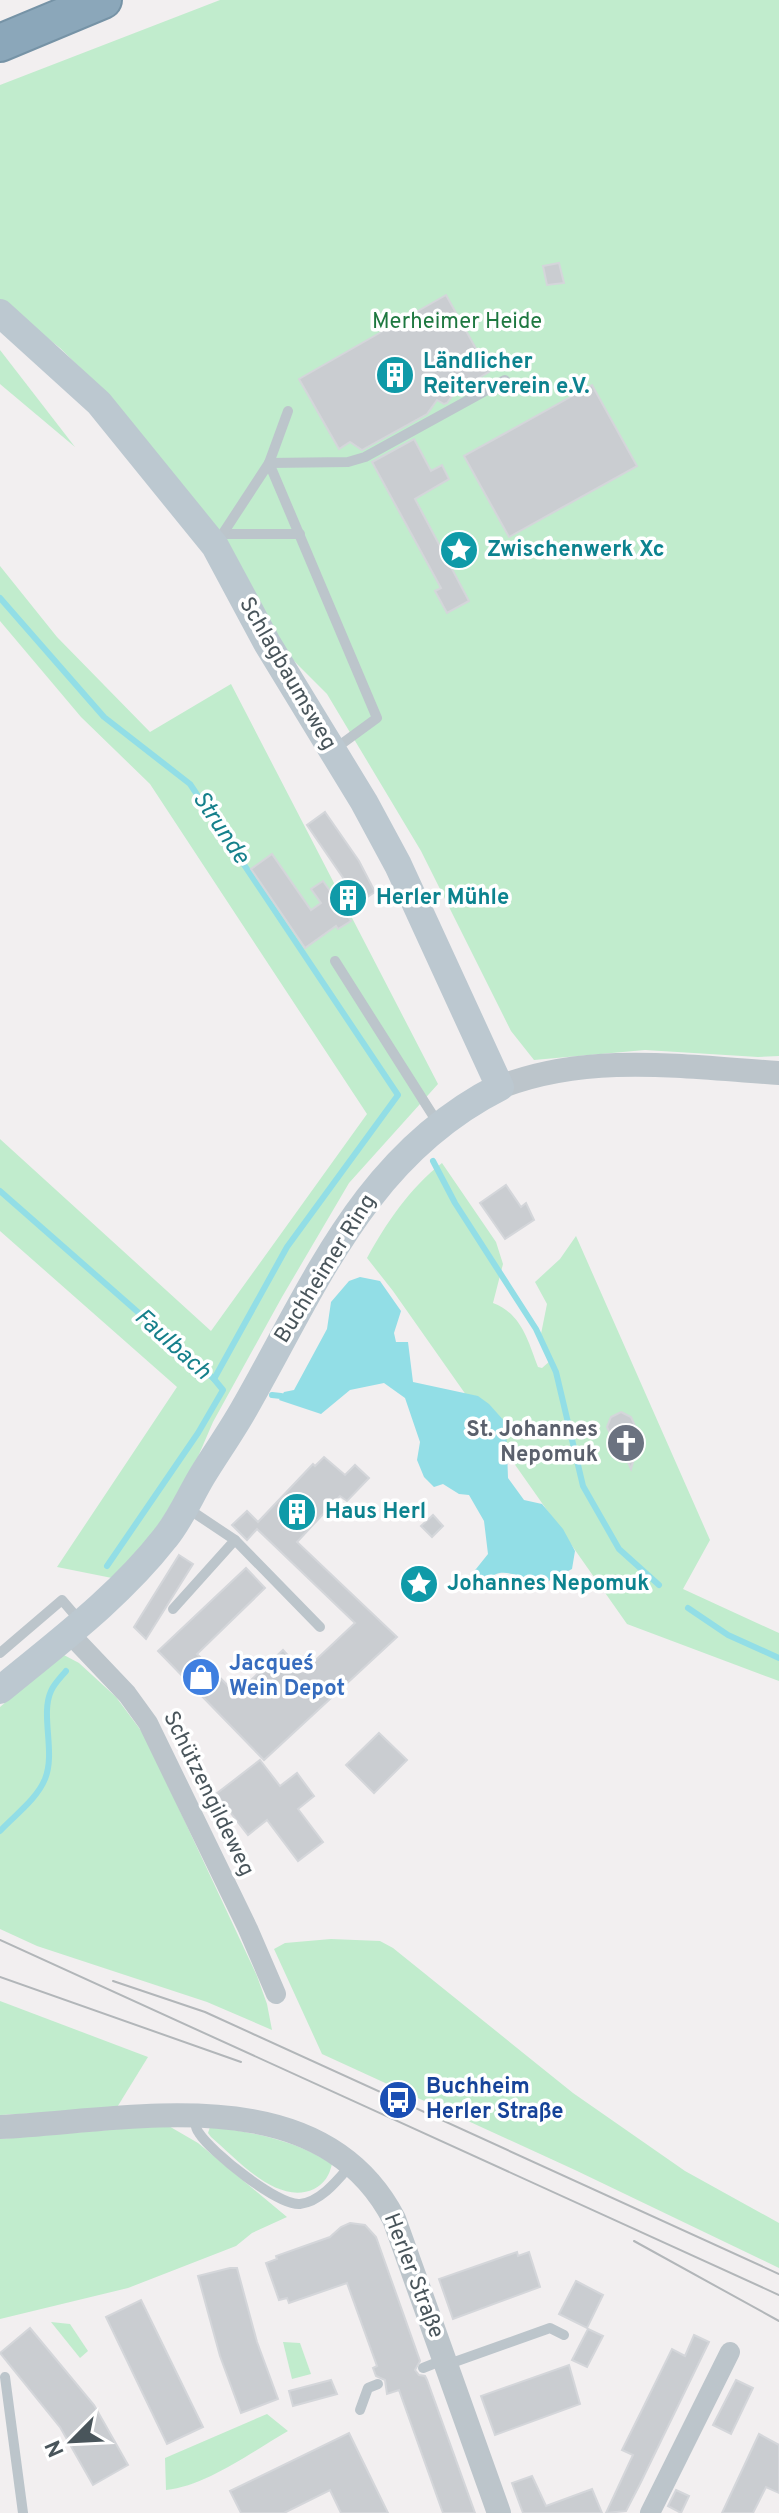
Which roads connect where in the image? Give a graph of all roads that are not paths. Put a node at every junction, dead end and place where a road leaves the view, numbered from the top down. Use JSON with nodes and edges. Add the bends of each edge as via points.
{"nodes":[{"id":1,"x":103,"y":0,"type":"edge"},
{"id":2,"x":0,"y":43,"type":"edge"},
{"id":3,"x":0,"y":313,"type":"edge"},
{"id":4,"x":505,"y":380,"type":"dead end"},
{"id":5,"x":288,"y":411,"type":"dead end"},
{"id":6,"x":269,"y":463,"type":"junction"},
{"id":7,"x":300,"y":534,"type":"junction"},
{"id":8,"x":219,"y":540,"type":"junction"},
{"id":9,"x":331,"y":752,"type":"junction"},
{"id":10,"x":335,"y":961,"type":"dead end"},
{"id":11,"x":779,"y":1073,"type":"edge"},
{"id":12,"x":500,"y":1087,"type":"junction"},
{"id":13,"x":439,"y":1125,"type":"junction"},
{"id":14,"x":184,"y":1507,"type":"junction"},
{"id":15,"x":235,"y":1540,"type":"junction"},
{"id":16,"x":173,"y":1609,"type":"dead end"},
{"id":17,"x":320,"y":1627,"type":"dead end"},
{"id":18,"x":75,"y":1628,"type":"junction"},
{"id":19,"x":0,"y":1653,"type":"edge"},
{"id":20,"x":0,"y":1690,"type":"edge"},
{"id":21,"x":276,"y":1994,"type":"dead end"},
{"id":22,"x":193,"y":2114,"type":"junction"},
{"id":23,"x":0,"y":2127,"type":"edge"},
{"id":24,"x":351,"y":2165,"type":"junction"},
{"id":25,"x":564,"y":2335,"type":"dead end"},
{"id":26,"x":730,"y":2352,"type":"dead end"},
{"id":27,"x":438,"y":2364,"type":"junction"},
{"id":28,"x":5,"y":2377,"type":"dead end"},
{"id":29,"x":378,"y":2384,"type":"dead end"},
{"id":30,"x":360,"y":2410,"type":"dead end"},
{"id":31,"x":23,"y":2513,"type":"edge"},
{"id":32,"x":499,"y":2513,"type":"edge"},
{"id":33,"x":650,"y":2513,"type":"edge"}],
"edges":[{"from":1,"to":2,"type":"highway"},
{"from":3,"to":8,"type":"main road","name":"Schlagbaumsweg","via":[[99,403]]},
{"from":4,"to":6,"type":"lane","via":[[365,457]]},
{"from":5,"to":6,"type":"lane"},
{"from":6,"to":7,"type":"lane"},
{"from":6,"to":8,"type":"lane"},
{"from":7,"to":8,"type":"lane"},
{"from":7,"to":9,"type":"lane","via":[[377,718]]},
{"from":8,"to":9,"type":"main road","name":"Schlagbaumsweg","via":[[267,643]]},
{"from":9,"to":12,"type":"main road","name":"Schlagbaumsweg","via":[[398,865]]},
{"from":10,"to":13,"type":"lane"},
{"from":11,"to":12,"type":"street","name":"Buchheimer Ring","via":[[582,1066]]},
{"from":12,"to":13,"type":"main road","name":"Buchheimer Ring"},
{"from":13,"to":14,"type":"main road","name":"Buchheimer Ring","via":[[366,1199]]},
{"from":14,"to":15,"type":"lane"},
{"from":14,"to":18,"type":"main road","name":"Buchheimer Ring","via":[[159,1546]]},
{"from":15,"to":16,"type":"lane"},
{"from":15,"to":17,"type":"lane"},
{"from":18,"to":19,"type":"lane","via":[[62,1600]]},
{"from":18,"to":20,"type":"main road","name":"Buchheimer Ring"},
{"from":18,"to":21,"type":"street","name":"Schützengildeweg","via":[[148,1723]]},
{"from":22,"to":23,"type":"street","name":"Herler Straße"},
{"from":22,"to":24,"type":"street","name":"Herler Straße","via":[[282,2129],[314,2141]]},
{"from":22,"to":24,"type":"lane","via":[[206,2142],[283,2201],[312,2201]]},
{"from":24,"to":27,"type":"street","name":"Herler Straße","via":[[394,2219]]},
{"from":25,"to":27,"type":"lane","via":[[550,2328]]},
{"from":26,"to":33,"type":"street"},
{"from":27,"to":32,"type":"street","name":"Herler Straße"},
{"from":28,"to":31,"type":"lane"},
{"from":29,"to":30,"type":"lane","via":[[368,2388]]}]}
